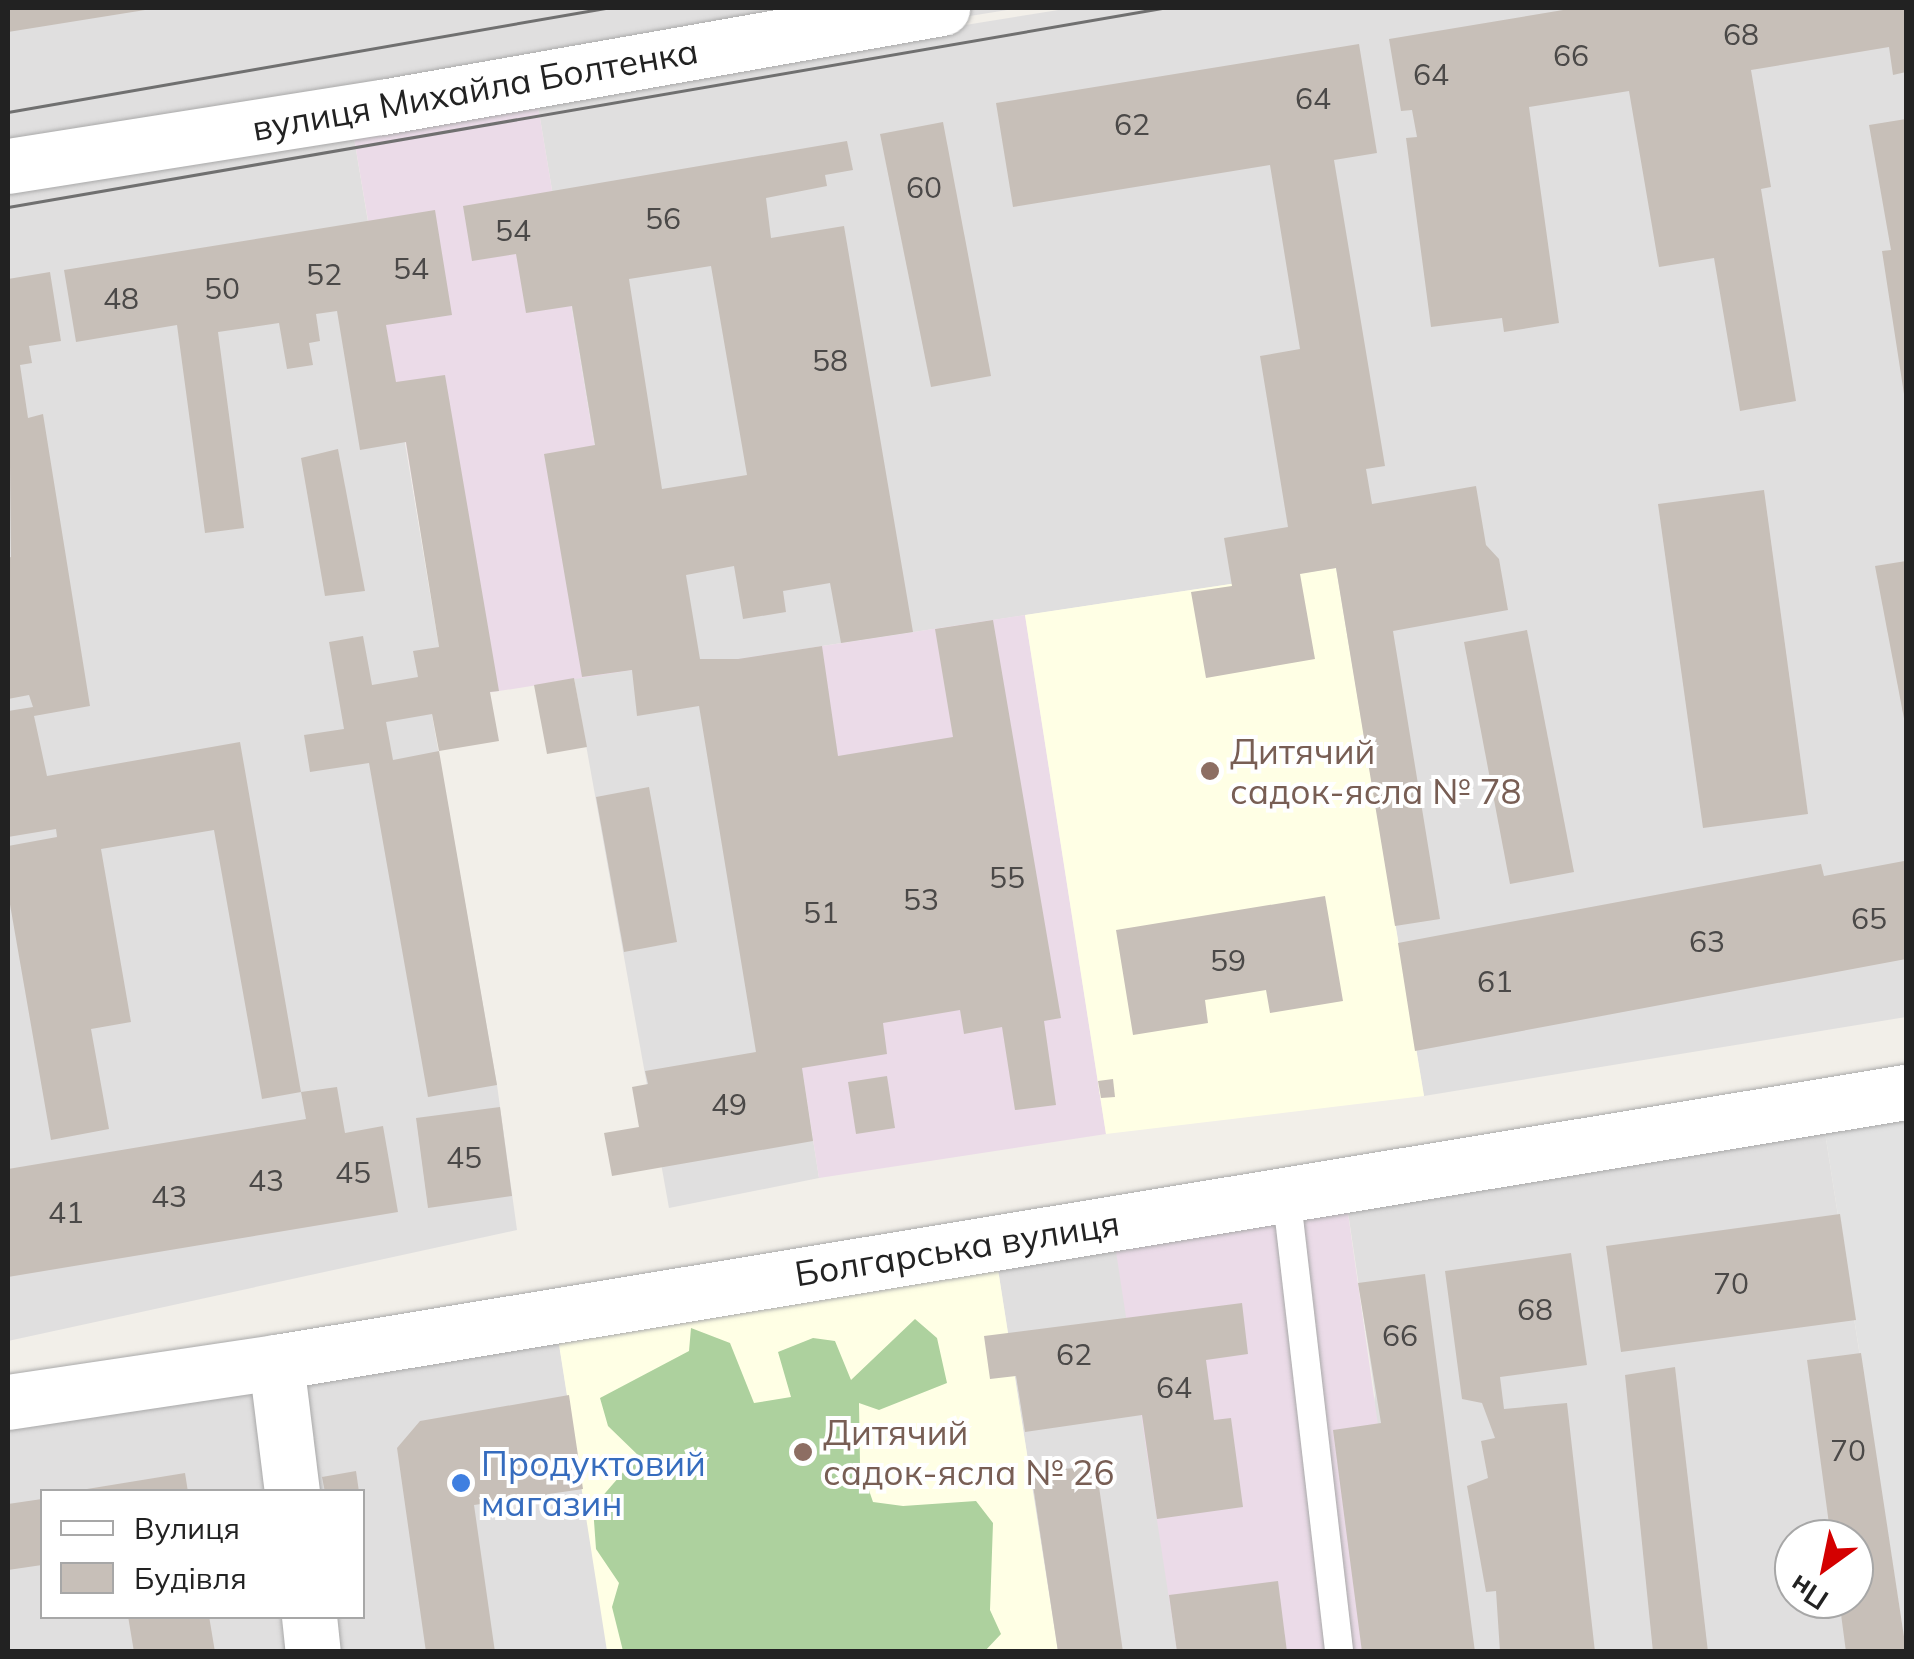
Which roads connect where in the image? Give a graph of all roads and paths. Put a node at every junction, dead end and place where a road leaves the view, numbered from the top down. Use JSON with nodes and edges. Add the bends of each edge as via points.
{"nodes":[{"id":1,"x":942,"y":8,"type":"edge"},
{"id":2,"x":8,"y":166,"type":"edge"},
{"id":3,"x":1906,"y":1092,"type":"edge"},
{"id":4,"x":1286,"y":1192,"type":"junction"},
{"id":5,"x":276,"y":1362,"type":"junction"},
{"id":6,"x":8,"y":1402,"type":"edge"},
{"id":7,"x":292,"y":1489,"type":"edge"},
{"id":8,"x":309,"y":1619,"type":"edge"},
{"id":9,"x":313,"y":1652,"type":"edge"},
{"id":10,"x":1339,"y":1652,"type":"edge"}],
"edges":[{"from":1,"to":2,"type":"street","name":"вулиця Михайла Болтенка"},
{"from":3,"to":4,"type":"street","name":"Болгарська вулиця"},
{"from":4,"to":5,"type":"street","name":"Болгарська вулиця"},
{"from":4,"to":10,"type":"lane"},
{"from":5,"to":6,"type":"street","name":"Болгарська вулиця"},
{"from":5,"to":7,"type":"street"},
{"from":8,"to":9,"type":"street"}]}
